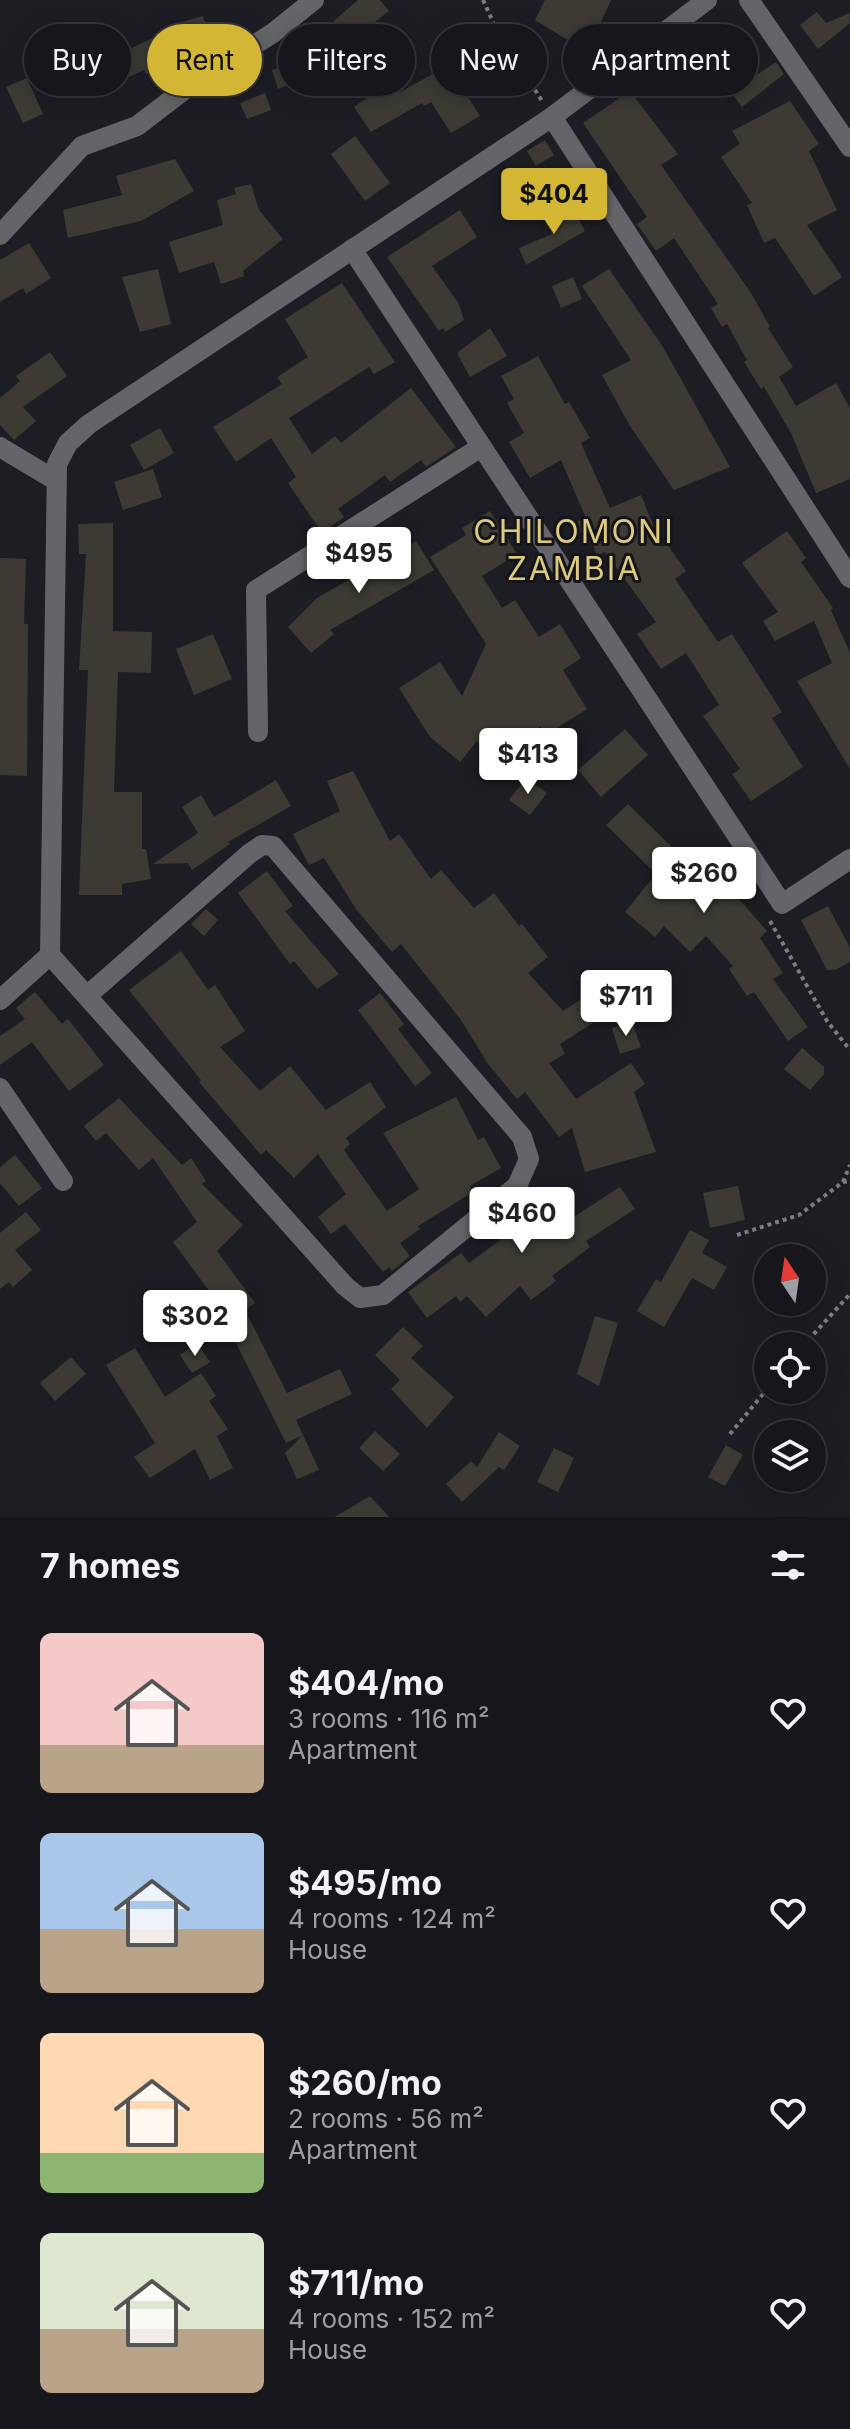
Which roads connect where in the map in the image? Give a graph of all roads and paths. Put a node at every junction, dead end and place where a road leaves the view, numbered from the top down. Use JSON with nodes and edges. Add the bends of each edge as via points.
{"nodes":[{"id":1,"x":314,"y":0,"type":"edge"},
{"id":2,"x":483,"y":0,"type":"edge"},
{"id":3,"x":707,"y":0,"type":"edge"},
{"id":4,"x":749,"y":0,"type":"edge"},
{"id":5,"x":552,"y":117,"type":"junction"},
{"id":6,"x":850,"y":147,"type":"edge"},
{"id":7,"x":0,"y":235,"type":"edge"},
{"id":8,"x":352,"y":249,"type":"junction"},
{"id":9,"x":0,"y":447,"type":"edge"},
{"id":10,"x":481,"y":447,"type":"junction"},
{"id":11,"x":55,"y":480,"type":"junction"},
{"id":12,"x":850,"y":578,"type":"edge"},
{"id":13,"x":258,"y":732,"type":"dead end"},
{"id":14,"x":850,"y":859,"type":"edge"},
{"id":15,"x":782,"y":904,"type":"junction"},
{"id":16,"x":50,"y":955,"type":"junction"},
{"id":17,"x":88,"y":995,"type":"junction"},
{"id":18,"x":0,"y":1000,"type":"edge"},
{"id":19,"x":850,"y":1050,"type":"edge"},
{"id":20,"x":0,"y":1088,"type":"edge"},
{"id":21,"x":850,"y":1165,"type":"edge"},
{"id":22,"x":63,"y":1181,"type":"dead end"},
{"id":23,"x":850,"y":1181,"type":"edge"},
{"id":24,"x":843,"y":1182,"type":"junction"},
{"id":25,"x":737,"y":1235,"type":"dead end"},
{"id":26,"x":850,"y":1294,"type":"edge"},
{"id":27,"x":816,"y":1332,"type":"edge"},
{"id":28,"x":755,"y":1404,"type":"edge"},
{"id":29,"x":730,"y":1434,"type":"dead end"}],
"edges":[{"from":1,"to":7,"type":"street","via":[[137,126],[82,146]]},
{"from":2,"to":5,"type":"path"},
{"from":3,"to":5,"type":"street"},
{"from":4,"to":6,"type":"street"},
{"from":5,"to":8,"type":"street"},
{"from":5,"to":12,"type":"street"},
{"from":8,"to":10,"type":"street"},
{"from":8,"to":11,"type":"street","via":[[89,424],[68,443]]},
{"from":9,"to":11,"type":"street"},
{"from":10,"to":13,"type":"street","via":[[256,590]]},
{"from":10,"to":15,"type":"street"},
{"from":11,"to":16,"type":"street"},
{"from":14,"to":15,"type":"street"},
{"from":15,"to":19,"type":"path","via":[[770,926]]},
{"from":16,"to":17,"type":"street"},
{"from":16,"to":18,"type":"street"},
{"from":17,"to":17,"type":"street","via":[[360,1298],[383,1295],[517,1186],[525,1171],[529,1159],[522,1137],[273,846],[262,845],[249,854]]},
{"from":20,"to":22,"type":"street"},
{"from":21,"to":24,"type":"path"},
{"from":23,"to":24,"type":"path"},
{"from":24,"to":25,"type":"path","via":[[799,1215]]},
{"from":26,"to":27,"type":"path"},
{"from":28,"to":29,"type":"path"}]}
